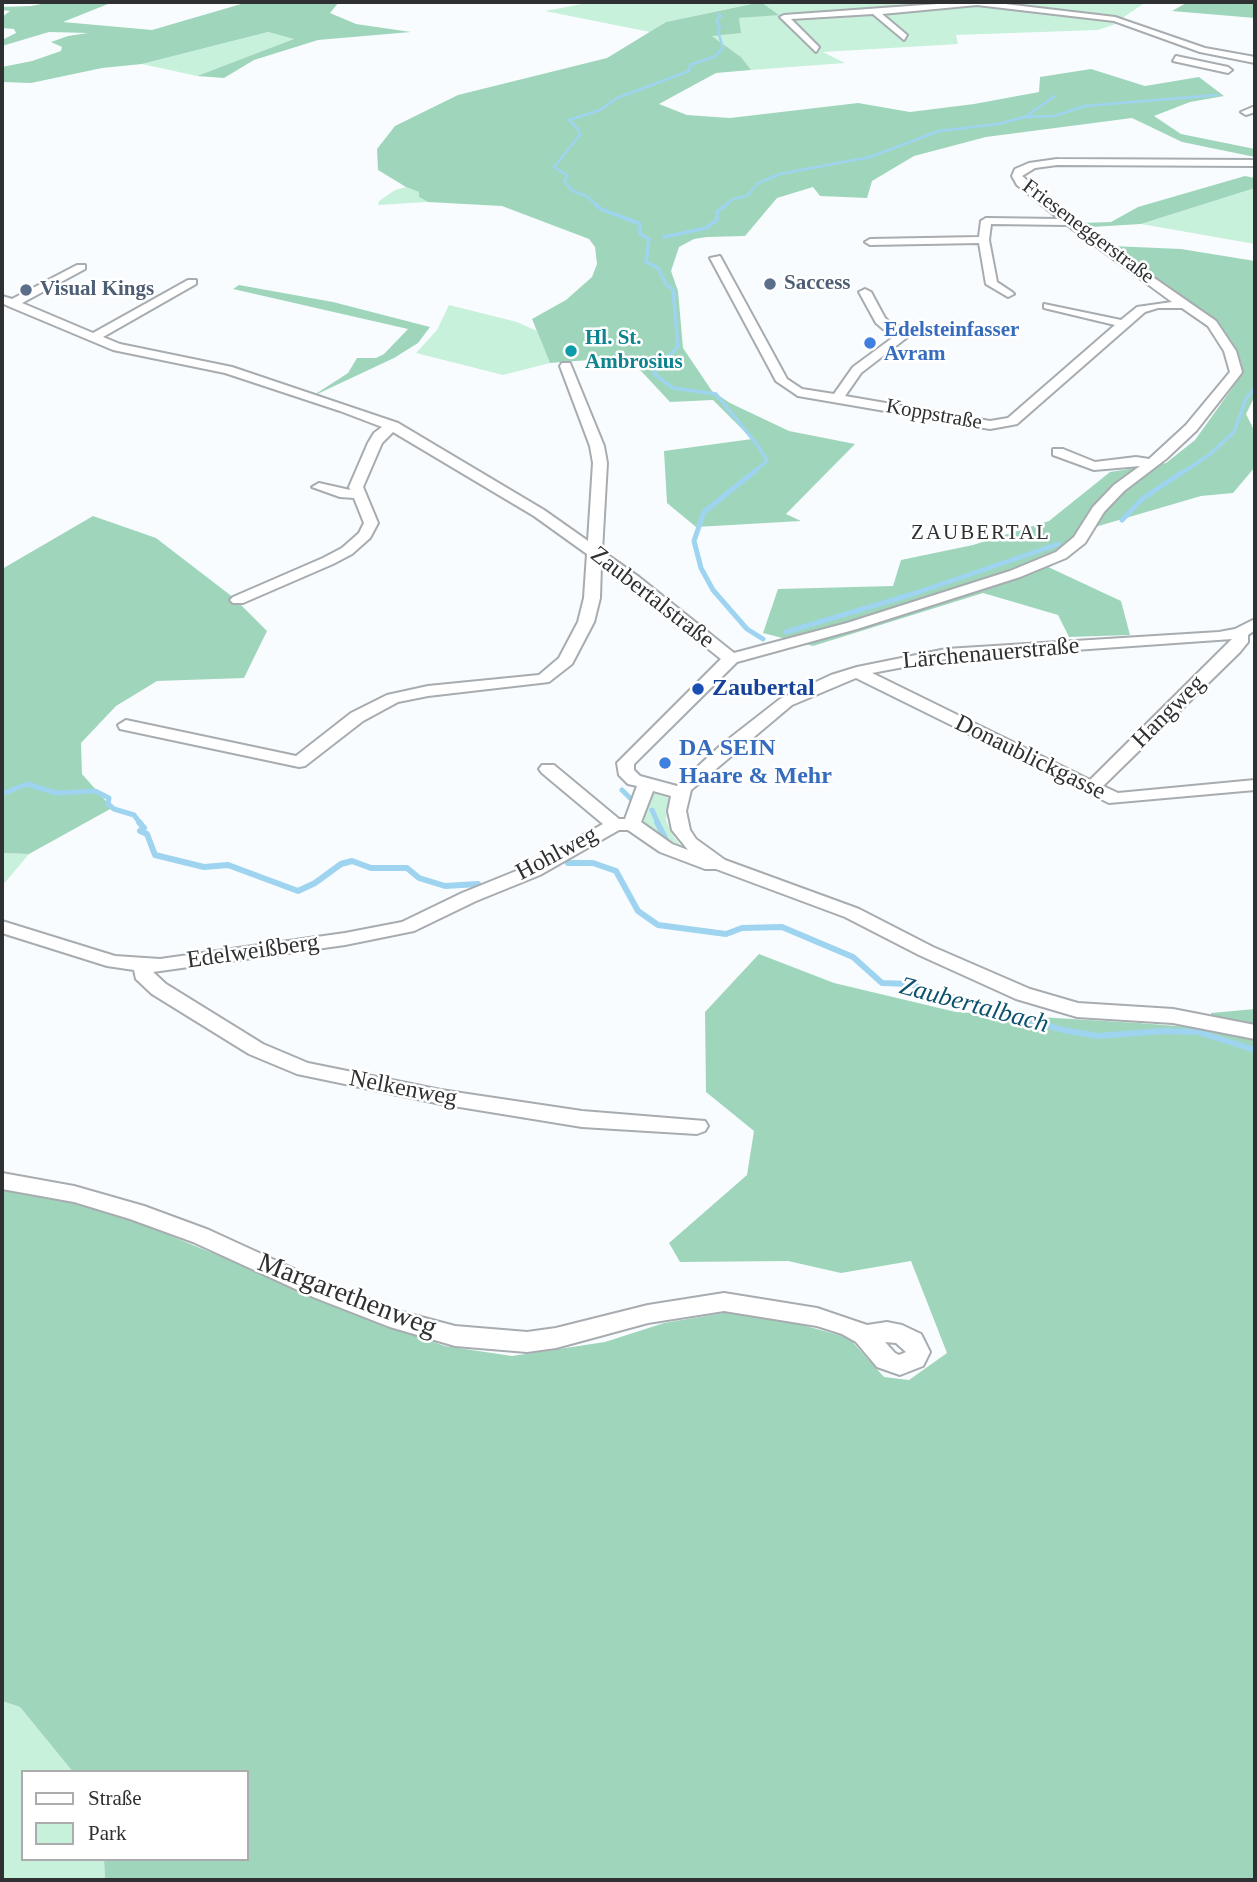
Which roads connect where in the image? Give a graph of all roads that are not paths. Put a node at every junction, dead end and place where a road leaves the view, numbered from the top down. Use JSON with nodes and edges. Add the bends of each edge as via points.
{"nodes":[{"id":1,"x":974,"y":2,"type":"edge"},
{"id":2,"x":875,"y":12,"type":"junction"},
{"id":3,"x":904,"y":37,"type":"dead end"},
{"id":4,"x":816,"y":49,"type":"dead end"},
{"id":5,"x":1176,"y":59,"type":"dead end"},
{"id":6,"x":1254,"y":60,"type":"edge"},
{"id":7,"x":1228,"y":70,"type":"junction"},
{"id":8,"x":1213,"y":76,"type":"dead end"},
{"id":9,"x":1255,"y":163,"type":"edge"},
{"id":10,"x":1073,"y":222,"type":"junction"},
{"id":11,"x":984,"y":240,"type":"junction"},
{"id":12,"x":870,"y":242,"type":"dead end"},
{"id":13,"x":716,"y":258,"type":"dead end"},
{"id":14,"x":81,"y":267,"type":"dead end"},
{"id":15,"x":192,"y":282,"type":"dead end"},
{"id":16,"x":865,"y":292,"type":"dead end"},
{"id":17,"x":1008,"y":294,"type":"dead end"},
{"id":18,"x":7,"y":302,"type":"edge"},
{"id":19,"x":1187,"y":305,"type":"junction"},
{"id":20,"x":1048,"y":306,"type":"dead end"},
{"id":21,"x":1125,"y":324,"type":"junction"},
{"id":22,"x":92,"y":338,"type":"junction"},
{"id":23,"x":566,"y":366,"type":"dead end"},
{"id":24,"x":838,"y":398,"type":"junction"},
{"id":25,"x":393,"y":426,"type":"junction"},
{"id":26,"x":1058,"y":452,"type":"dead end"},
{"id":27,"x":1152,"y":463,"type":"junction"},
{"id":28,"x":319,"y":487,"type":"dead end"},
{"id":29,"x":358,"y":494,"type":"junction"},
{"id":30,"x":596,"y":554,"type":"junction"},
{"id":31,"x":238,"y":600,"type":"dead end"},
{"id":32,"x":1255,"y":624,"type":"edge"},
{"id":33,"x":1240,"y":633,"type":"junction"},
{"id":34,"x":731,"y":659,"type":"junction"},
{"id":35,"x":857,"y":672,"type":"junction"},
{"id":36,"x":126,"y":725,"type":"dead end"},
{"id":37,"x":548,"y":769,"type":"dead end"},
{"id":38,"x":646,"y":785,"type":"junction"},
{"id":39,"x":1255,"y":785,"type":"edge"},
{"id":40,"x":1091,"y":788,"type":"junction"},
{"id":41,"x":681,"y":793,"type":"junction"},
{"id":42,"x":623,"y":824,"type":"junction"},
{"id":43,"x":719,"y":864,"type":"junction"},
{"id":44,"x":500,"y":884,"type":"joint"},
{"id":45,"x":2,"y":927,"type":"edge"},
{"id":46,"x":144,"y":966,"type":"junction"},
{"id":47,"x":1255,"y":1032,"type":"edge"},
{"id":48,"x":697,"y":1126,"type":"dead end"},
{"id":49,"x":2,"y":1181,"type":"edge"},
{"id":50,"x":864,"y":1335,"type":"dead end"}],
"edges":[{"from":1,"to":2,"type":"street"},
{"from":1,"to":6,"type":"street","via":[[1115,19],[1203,50]]},
{"from":2,"to":3,"type":"street"},
{"from":2,"to":4,"type":"street","via":[[784,17]]},
{"from":5,"to":7,"type":"street"},
{"from":6,"to":7,"type":"street"},
{"from":7,"to":8,"type":"street"},
{"from":9,"to":10,"type":"street","name":"Frieseneggerstraße","via":[[1057,163],[1019,171],[1018,180]]},
{"from":10,"to":11,"type":"street","via":[[987,221]]},
{"from":10,"to":19,"type":"street","name":"Frieseneggerstraße"},
{"from":11,"to":12,"type":"street"},
{"from":11,"to":17,"type":"street","via":[[992,284]]},
{"from":13,"to":24,"type":"street","name":"Koppstraße","via":[[782,381],[798,392]]},
{"from":14,"to":18,"type":"street"},
{"from":15,"to":22,"type":"street"},
{"from":16,"to":24,"type":"street","via":[[880,320],[908,332],[857,370]]},
{"from":18,"to":22,"type":"street","name":"Zaubertalstraße"},
{"from":19,"to":21,"type":"street","name":"Koppstraße","via":[[1145,307]]},
{"from":19,"to":27,"type":"street","name":"Frieseneggerstraße","via":[[1217,330],[1237,370],[1191,428]]},
{"from":20,"to":21,"type":"street"},
{"from":21,"to":24,"type":"street","name":"Koppstraße","via":[[1033,405],[1003,424]]},
{"from":22,"to":25,"type":"street","name":"Zaubertalstraße","via":[[139,354],[228,370]]},
{"from":23,"to":30,"type":"street","via":[[599,453]]},
{"from":25,"to":29,"type":"street","via":[[375,443],[356,487]]},
{"from":25,"to":30,"type":"street","name":"Zaubertalstraße","via":[[509,494]]},
{"from":26,"to":27,"type":"street","via":[[1094,466]]},
{"from":27,"to":34,"type":"street","name":"Frieseneggerstraße","via":[[1098,510],[1077,544],[1051,560],[852,626]]},
{"from":28,"to":29,"type":"street"},
{"from":29,"to":31,"type":"street","via":[[371,523],[347,551]]},
{"from":30,"to":34,"type":"street","name":"Zaubertalstraße"},
{"from":30,"to":36,"type":"street","via":[[586,622],[570,656],[543,679],[407,694],[357,718],[299,762]]},
{"from":32,"to":33,"type":"street","name":"Lärchenauerstraße"},
{"from":33,"to":35,"type":"street","name":"Lärchenauerstraße","via":[[970,652]]},
{"from":33,"to":40,"type":"street","name":"Hangweg","via":[[1234,649]]},
{"from":34,"to":38,"type":"street","name":"Zaubertalstraße","via":[[625,763],[627,774]]},
{"from":35,"to":40,"type":"street","name":"Donaublickgasse"},
{"from":35,"to":41,"type":"street","name":"Lärchenauerstraße","via":[[818,685],[774,711]]},
{"from":37,"to":42,"type":"street","name":"Hohlweg"},
{"from":38,"to":41,"type":"street"},
{"from":38,"to":42,"type":"street","name":"Hohlweg"},
{"from":39,"to":40,"type":"street","name":"Donaublickgasse","via":[[1123,800]]},
{"from":41,"to":43,"type":"street","via":[[677,811],[681,830],[695,848]]},
{"from":42,"to":43,"type":"street","name":"Hohlweg","via":[[676,853],[704,864]]},
{"from":42,"to":44,"type":"street","name":"Hohlweg"},
{"from":43,"to":47,"type":"street","via":[[852,913],[926,951],[1049,1003],[1090,1011],[1173,1016]]},
{"from":44,"to":46,"type":"street","name":"Edelweißberg","via":[[392,931]]},
{"from":45,"to":46,"type":"street","name":"Edelweißberg","via":[[89,956]]},
{"from":46,"to":48,"type":"street","name":"Nelkenweg","via":[[144,974],[159,989],[256,1049],[304,1069],[428,1095],[582,1119]]},
{"from":49,"to":50,"type":"street","name":"Margarethenweg","via":[[74,1194],[136,1212],[321,1291],[455,1336],[527,1342],[724,1302],[817,1317]]}]}
